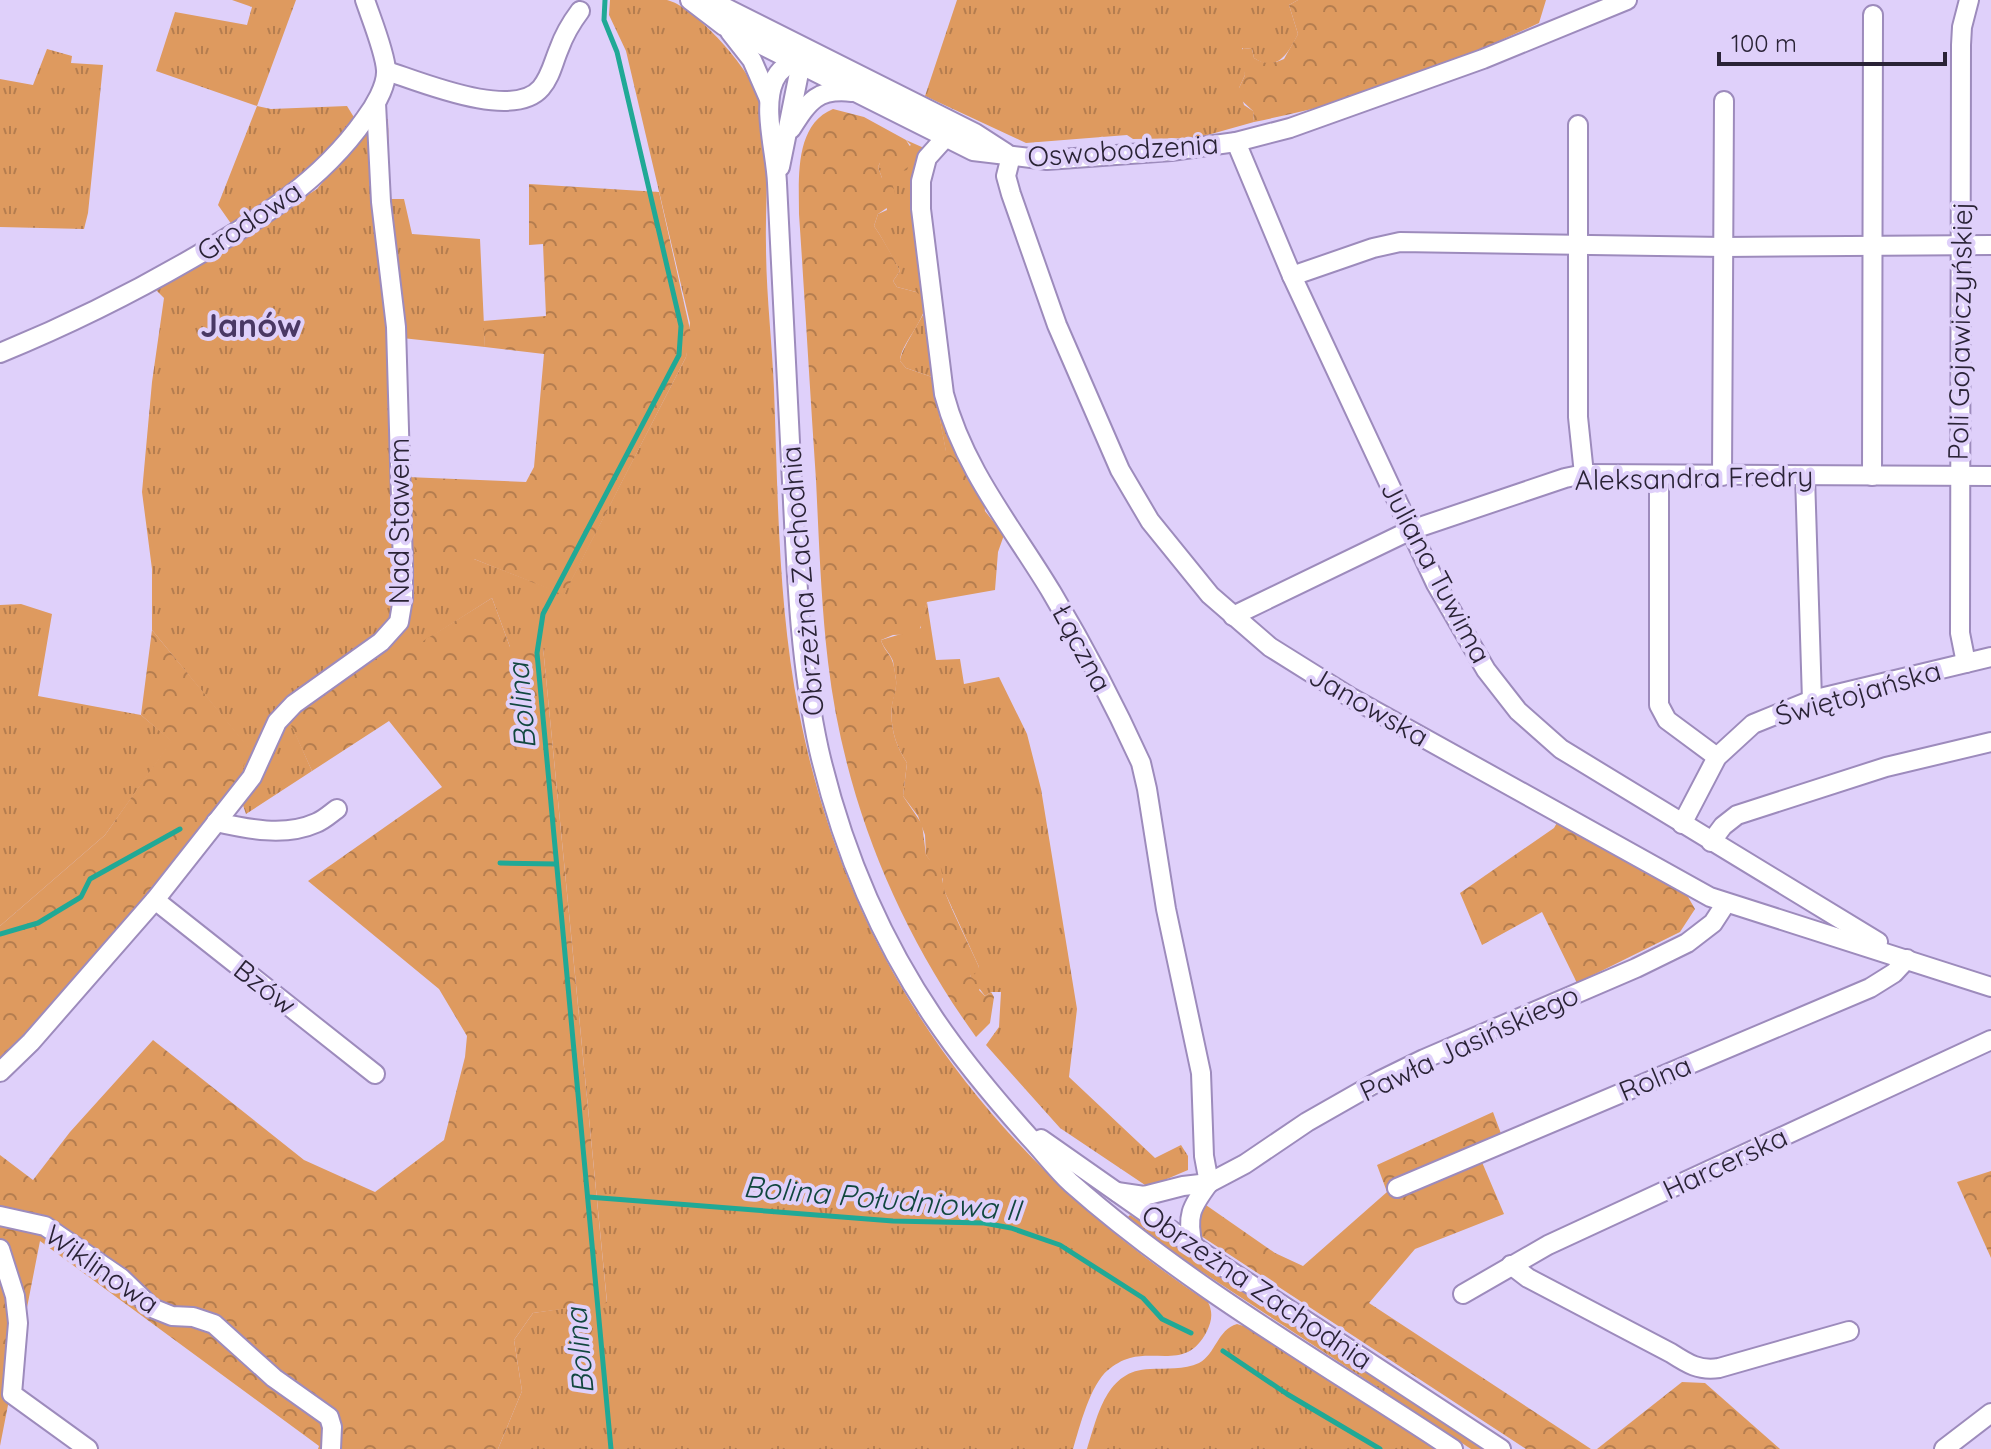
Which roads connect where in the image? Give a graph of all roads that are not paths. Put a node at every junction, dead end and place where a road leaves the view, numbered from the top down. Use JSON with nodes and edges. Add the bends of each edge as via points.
{"nodes":[{"id":1,"x":365,"y":0,"type":"edge"},
{"id":2,"x":690,"y":0,"type":"edge"},
{"id":3,"x":710,"y":0,"type":"edge"},
{"id":4,"x":1627,"y":0,"type":"edge"},
{"id":5,"x":1969,"y":0,"type":"edge"},
{"id":6,"x":580,"y":11,"type":"dead end"},
{"id":7,"x":1873,"y":15,"type":"dead end"},
{"id":8,"x":724,"y":26,"type":"junction"},
{"id":9,"x":783,"y":36,"type":"junction"},
{"id":10,"x":796,"y":63,"type":"junction"},
{"id":11,"x":834,"y":63,"type":"junction"},
{"id":12,"x":387,"y":71,"type":"junction"},
{"id":13,"x":855,"y":92,"type":"junction"},
{"id":14,"x":1724,"y":101,"type":"dead end"},
{"id":15,"x":770,"y":102,"type":"junction"},
{"id":16,"x":376,"y":103,"type":"junction"},
{"id":17,"x":1578,"y":125,"type":"dead end"},
{"id":18,"x":788,"y":133,"type":"junction"},
{"id":19,"x":945,"y":138,"type":"junction"},
{"id":20,"x":1236,"y":142,"type":"junction"},
{"id":21,"x":1011,"y":156,"type":"junction"},
{"id":22,"x":777,"y":179,"type":"junction"},
{"id":23,"x":1577,"y":244,"type":"junction"},
{"id":24,"x":1872,"y":245,"type":"junction"},
{"id":25,"x":1961,"y":245,"type":"junction"},
{"id":26,"x":1991,"y":245,"type":"edge"},
{"id":27,"x":1724,"y":247,"type":"junction"},
{"id":28,"x":1292,"y":276,"type":"junction"},
{"id":29,"x":0,"y":353,"type":"edge"},
{"id":30,"x":1584,"y":474,"type":"junction"},
{"id":31,"x":1659,"y":476,"type":"junction"},
{"id":32,"x":1722,"y":476,"type":"junction"},
{"id":33,"x":1805,"y":476,"type":"junction"},
{"id":34,"x":1872,"y":476,"type":"junction"},
{"id":35,"x":1959,"y":476,"type":"junction"},
{"id":36,"x":1991,"y":476,"type":"edge"},
{"id":37,"x":1411,"y":530,"type":"junction"},
{"id":38,"x":1233,"y":616,"type":"junction"},
{"id":39,"x":1991,"y":657,"type":"edge"},
{"id":40,"x":1966,"y":663,"type":"junction"},
{"id":41,"x":1812,"y":700,"type":"junction"},
{"id":42,"x":1991,"y":742,"type":"edge"},
{"id":43,"x":1717,"y":757,"type":"junction"},
{"id":44,"x":337,"y":809,"type":"dead end"},
{"id":45,"x":216,"y":822,"type":"junction"},
{"id":46,"x":1682,"y":824,"type":"junction"},
{"id":47,"x":1711,"y":842,"type":"junction"},
{"id":48,"x":1790,"y":887,"type":"junction"},
{"id":49,"x":155,"y":900,"type":"junction"},
{"id":50,"x":1726,"y":903,"type":"junction"},
{"id":51,"x":1779,"y":919,"type":"junction"},
{"id":52,"x":1904,"y":958,"type":"junction"},
{"id":53,"x":1991,"y":987,"type":"edge"},
{"id":54,"x":1991,"y":1040,"type":"edge"},
{"id":55,"x":0,"y":1072,"type":"edge"},
{"id":56,"x":375,"y":1074,"type":"dead end"},
{"id":57,"x":1016,"y":1122,"type":"junction"},
{"id":58,"x":1209,"y":1183,"type":"junction"},
{"id":59,"x":1397,"y":1188,"type":"dead end"},
{"id":60,"x":1117,"y":1192,"type":"junction"},
{"id":61,"x":0,"y":1216,"type":"edge"},
{"id":62,"x":1193,"y":1246,"type":"junction"},
{"id":63,"x":0,"y":1249,"type":"edge"},
{"id":64,"x":1511,"y":1265,"type":"junction"},
{"id":65,"x":1463,"y":1294,"type":"dead end"},
{"id":66,"x":1849,"y":1331,"type":"dead end"},
{"id":67,"x":1991,"y":1413,"type":"edge"},
{"id":68,"x":88,"y":1449,"type":"edge"},
{"id":69,"x":331,"y":1449,"type":"edge"},
{"id":70,"x":1453,"y":1449,"type":"edge"},
{"id":71,"x":1501,"y":1449,"type":"edge"},
{"id":72,"x":1944,"y":1449,"type":"edge"}],
"edges":[{"from":1,"to":12,"type":"street"},
{"from":2,"to":8,"type":"street","name":"Oswobodzenia"},
{"from":3,"to":9,"type":"street","name":"Oswobodzenia"},
{"from":4,"to":20,"type":"street","name":"Oswobodzenia","via":[[1335,114]]},
{"from":5,"to":25,"type":"street","name":"Poli Gojawiczyńskiej","via":[[1961,45]]},
{"from":6,"to":12,"type":"street","via":[[550,74],[526,99],[454,93]]},
{"from":7,"to":24,"type":"street"},
{"from":8,"to":10,"type":"street","name":"Oswobodzenia"},
{"from":8,"to":15,"type":"street","name":"Oswobodzenia","via":[[752,60]]},
{"from":9,"to":10,"type":"street"},
{"from":9,"to":11,"type":"street","name":"Oswobodzenia"},
{"from":10,"to":11,"type":"street","name":"Oswobodzenia"},
{"from":10,"to":13,"type":"street","name":"Oswobodzenia"},
{"from":10,"to":15,"type":"street","via":[[775,78]]},
{"from":10,"to":18,"type":"street","name":"Obrzeżna Zachodnia","via":[[799,73]]},
{"from":11,"to":21,"type":"street","name":"Oswobodzenia"},
{"from":12,"to":16,"type":"street","name":"Grodowa"},
{"from":13,"to":18,"type":"street","name":"Obrzeżna Zachodnia","via":[[818,95]]},
{"from":13,"to":19,"type":"street","name":"Oswobodzenia"},
{"from":14,"to":27,"type":"street"},
{"from":15,"to":22,"type":"street","name":"Obrzeżna Zachodnia"},
{"from":16,"to":29,"type":"street","name":"Grodowa","via":[[351,139],[284,203],[136,292]]},
{"from":16,"to":45,"type":"street","name":"Nad Stawem","via":[[396,327],[403,566],[399,622],[381,642],[277,722],[252,777]]},
{"from":17,"to":23,"type":"street"},
{"from":18,"to":22,"type":"street","name":"Obrzeżna Zachodnia"},
{"from":19,"to":21,"type":"street","name":"Oswobodzenia","via":[[973,151]]},
{"from":19,"to":58,"type":"street","name":"Łączna","via":[[927,158],[921,209],[950,418],[974,470],[1052,593],[1141,763],[1175,960],[1201,1073]]},
{"from":20,"to":21,"type":"street","name":"Oswobodzenia","via":[[1047,160]]},
{"from":20,"to":28,"type":"street","name":"Juliana Tuwima"},
{"from":21,"to":38,"type":"street","name":"Janowska","via":[[1006,176],[1011,194],[1057,325],[1120,470],[1150,521]]},
{"from":22,"to":57,"type":"street","name":"Obrzeżna Zachodnia","via":[[798,600],[820,751],[846,844],[907,975],[947,1038]]},
{"from":23,"to":27,"type":"street"},
{"from":23,"to":28,"type":"street","via":[[1400,242]]},
{"from":23,"to":30,"type":"street","via":[[1578,417]]},
{"from":24,"to":25,"type":"street"},
{"from":24,"to":27,"type":"street"},
{"from":24,"to":34,"type":"street"},
{"from":25,"to":26,"type":"street"},
{"from":25,"to":35,"type":"street","name":"Poli Gojawiczyńskiej"},
{"from":27,"to":32,"type":"street"},
{"from":28,"to":37,"type":"street","name":"Juliana Tuwima"},
{"from":30,"to":31,"type":"street","name":"Aleksandra Fredry"},
{"from":30,"to":37,"type":"street","name":"Aleksandra Fredry"},
{"from":31,"to":32,"type":"street","name":"Aleksandra Fredry"},
{"from":31,"to":43,"type":"street","via":[[1659,705],[1667,720]]},
{"from":32,"to":33,"type":"street","name":"Aleksandra Fredry"},
{"from":33,"to":34,"type":"street","name":"Aleksandra Fredry"},
{"from":33,"to":41,"type":"street"},
{"from":34,"to":35,"type":"street","name":"Aleksandra Fredry"},
{"from":35,"to":36,"type":"street","name":"Aleksandra Fredry"},
{"from":35,"to":40,"type":"street","name":"Poli Gojawiczyńskiej","via":[[1960,633]]},
{"from":37,"to":38,"type":"street","name":"Aleksandra Fredry"},
{"from":37,"to":46,"type":"street","name":"Juliana Tuwima","via":[[1461,628],[1518,711],[1561,749]]},
{"from":38,"to":50,"type":"street","name":"Janowska","via":[[1270,647],[1350,697]]},
{"from":39,"to":40,"type":"street","name":"Świętojańska"},
{"from":40,"to":41,"type":"street","name":"Świętojańska"},
{"from":41,"to":43,"type":"street","name":"Świętojańska","via":[[1753,724]]},
{"from":42,"to":47,"type":"street","via":[[1886,767],[1737,815]]},
{"from":43,"to":46,"type":"street","name":"Świętojańska"},
{"from":44,"to":45,"type":"street","via":[[316,823],[284,830]]},
{"from":45,"to":49,"type":"street","name":"Nad Stawem"},
{"from":46,"to":47,"type":"street","name":"Juliana Tuwima"},
{"from":47,"to":48,"type":"street","name":"Juliana Tuwima"},
{"from":48,"to":51,"type":"street"},
{"from":48,"to":52,"type":"street","name":"Juliana Tuwima"},
{"from":49,"to":55,"type":"street","name":"Nad Stawem"},
{"from":49,"to":56,"type":"street","name":"Bzów"},
{"from":50,"to":51,"type":"street","name":"Janowska"},
{"from":50,"to":58,"type":"street","name":"Pawła Jasińskiego","via":[[1713,923],[1687,943],[1379,1081]]},
{"from":51,"to":52,"type":"street","name":"Janowska"},
{"from":52,"to":53,"type":"street","name":"Janowska"},
{"from":52,"to":59,"type":"street","name":"Rolna","via":[[1894,973],[1870,988]]},
{"from":54,"to":64,"type":"street","name":"Harcerska"},
{"from":57,"to":60,"type":"street","name":"Obrzeżna Zachodnia"},
{"from":57,"to":70,"type":"street","name":"Obrzeżna Zachodnia","via":[[1068,1180],[1161,1254]]},
{"from":58,"to":60,"type":"street","name":"Pawła Jasińskiego","via":[[1144,1196]]},
{"from":58,"to":62,"type":"street","via":[[1190,1215]]},
{"from":60,"to":62,"type":"street","name":"Obrzeżna Zachodnia"},
{"from":61,"to":69,"type":"street","name":"Wiklinowa","via":[[45,1226],[121,1278],[152,1308],[214,1324],[274,1378],[329,1417]]},
{"from":62,"to":71,"type":"street","name":"Obrzeżna Zachodnia"},
{"from":63,"to":68,"type":"street","via":[[18,1323],[12,1394]]},
{"from":64,"to":65,"type":"street","name":"Harcerska"},
{"from":64,"to":66,"type":"street","via":[[1704,1370]]},
{"from":67,"to":72,"type":"street"}]}
